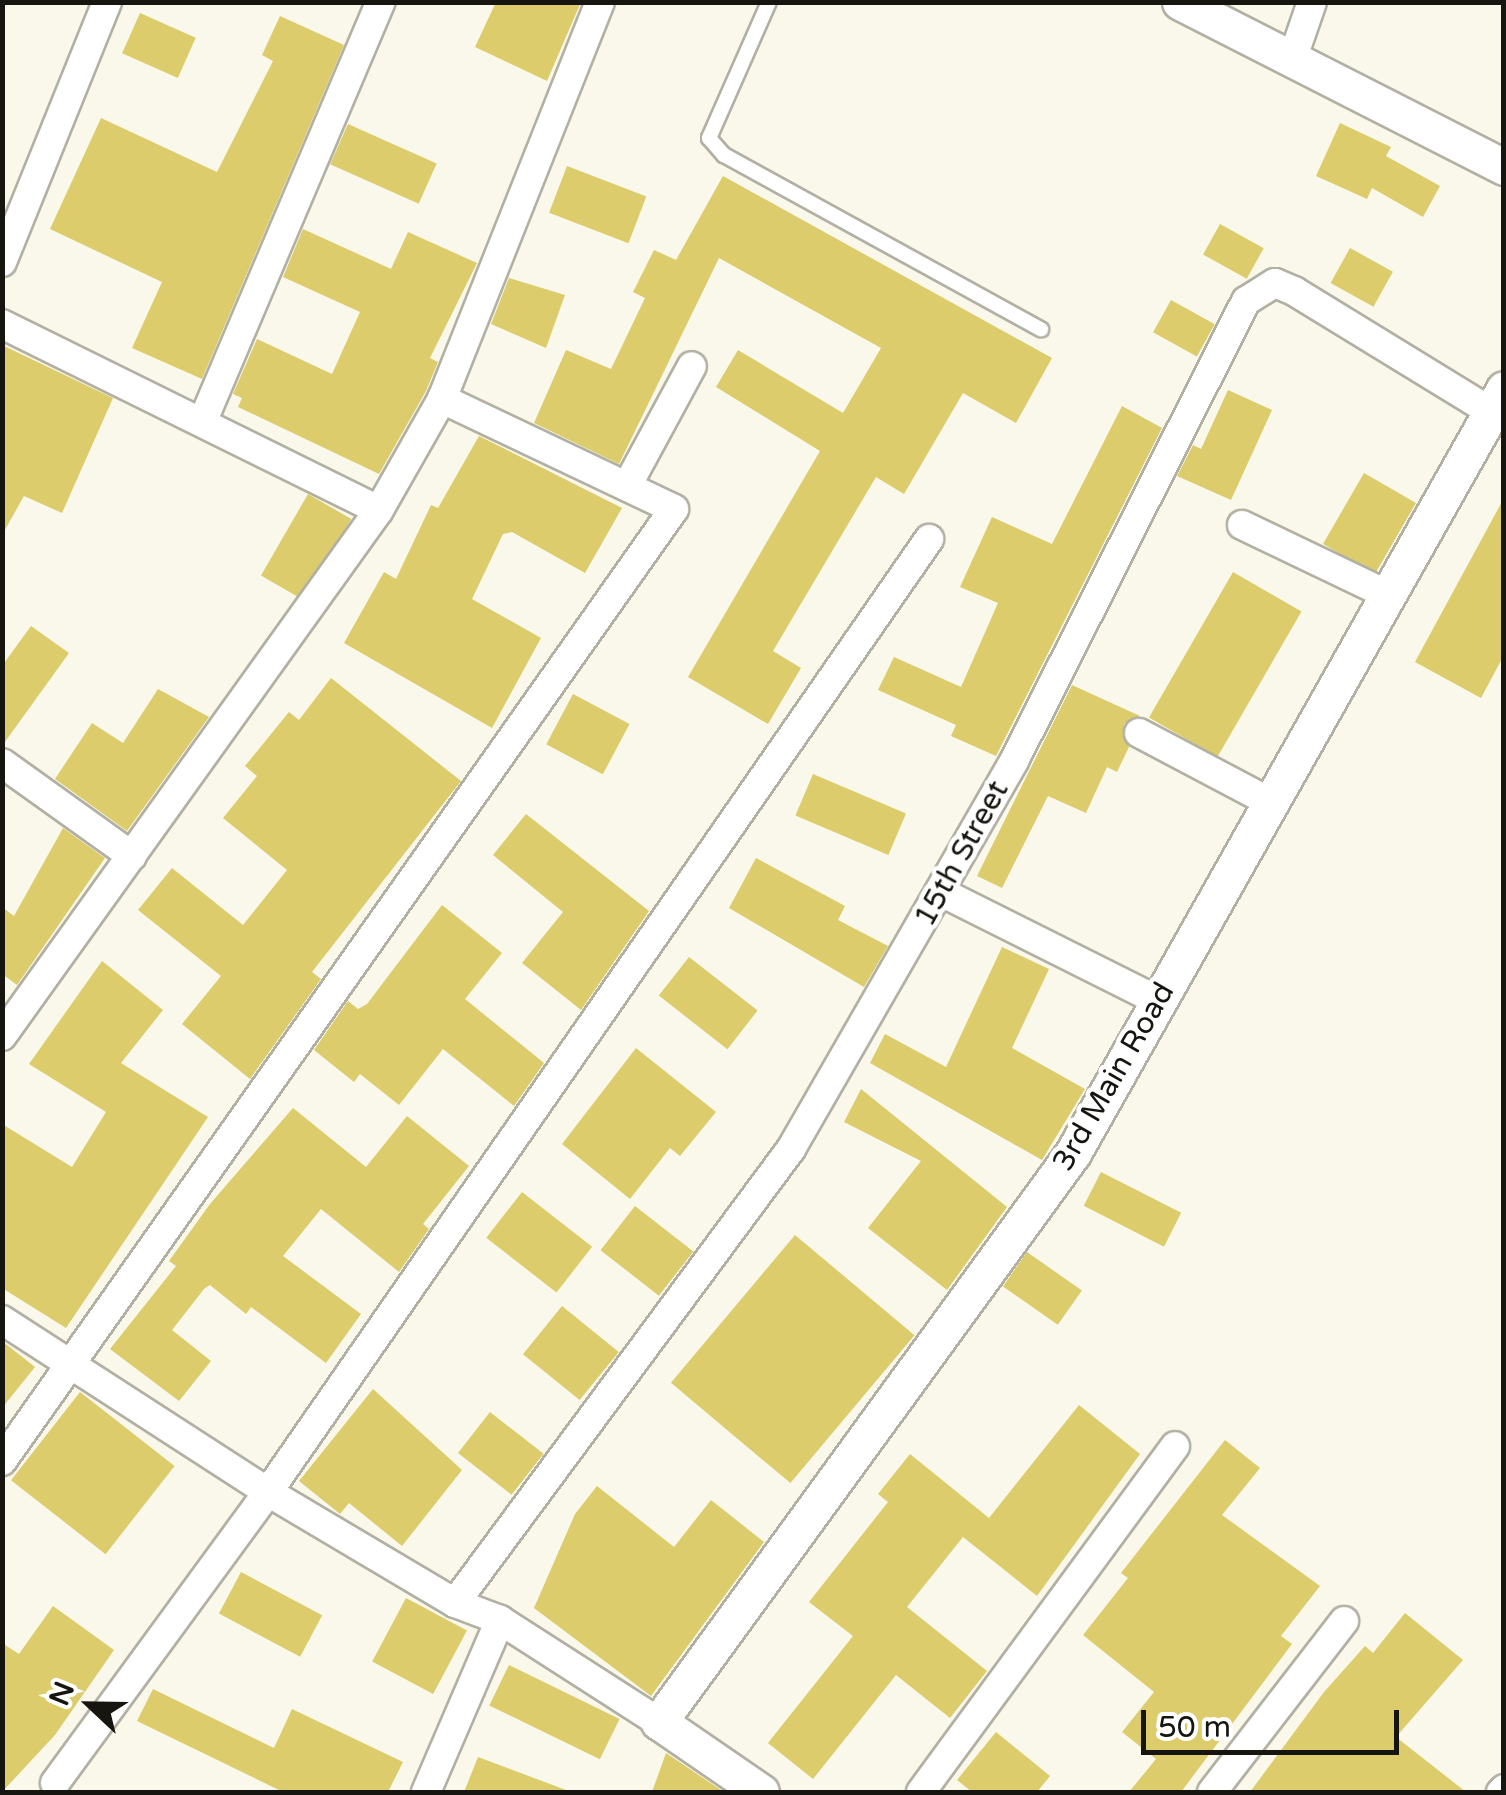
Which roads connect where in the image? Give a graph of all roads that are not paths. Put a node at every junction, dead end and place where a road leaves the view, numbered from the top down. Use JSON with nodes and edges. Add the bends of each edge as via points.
{"nodes":[{"id":1,"x":107,"y":2,"type":"edge"},
{"id":2,"x":381,"y":2,"type":"edge"},
{"id":3,"x":600,"y":2,"type":"edge"},
{"id":4,"x":769,"y":2,"type":"edge"},
{"id":5,"x":1180,"y":2,"type":"edge"},
{"id":6,"x":1312,"y":2,"type":"edge"},
{"id":7,"x":1292,"y":60,"type":"junction"},
{"id":8,"x":1504,"y":168,"type":"edge"},
{"id":9,"x":2,"y":262,"type":"edge"},
{"id":10,"x":2,"y":324,"type":"edge"},
{"id":11,"x":1041,"y":328,"type":"dead end"},
{"id":12,"x":692,"y":366,"type":"dead end"},
{"id":13,"x":442,"y":399,"type":"junction"},
{"id":14,"x":1496,"y":399,"type":"edge"},
{"id":15,"x":204,"y":418,"type":"junction"},
{"id":16,"x":626,"y":486,"type":"junction"},
{"id":17,"x":379,"y":510,"type":"junction"},
{"id":18,"x":1242,"y":525,"type":"dead end"},
{"id":19,"x":929,"y":538,"type":"dead end"},
{"id":20,"x":1386,"y":594,"type":"junction"},
{"id":21,"x":1139,"y":734,"type":"dead end"},
{"id":22,"x":2,"y":762,"type":"edge"},
{"id":23,"x":1270,"y":802,"type":"junction"},
{"id":24,"x":132,"y":856,"type":"junction"},
{"id":25,"x":941,"y":892,"type":"junction"},
{"id":26,"x":1159,"y":1001,"type":"junction"},
{"id":27,"x":2,"y":1036,"type":"edge"},
{"id":28,"x":2,"y":1320,"type":"edge"},
{"id":29,"x":70,"y":1369,"type":"junction"},
{"id":30,"x":1176,"y":1446,"type":"dead end"},
{"id":31,"x":2,"y":1461,"type":"edge"},
{"id":32,"x":268,"y":1492,"type":"junction"},
{"id":33,"x":455,"y":1603,"type":"junction"},
{"id":34,"x":500,"y":1620,"type":"junction"},
{"id":35,"x":1344,"y":1620,"type":"dead end"},
{"id":36,"x":659,"y":1722,"type":"junction"},
{"id":37,"x":54,"y":1783,"type":"dead end"},
{"id":38,"x":426,"y":1792,"type":"edge"},
{"id":39,"x":761,"y":1792,"type":"edge"},
{"id":40,"x":921,"y":1792,"type":"edge"},
{"id":41,"x":1212,"y":1792,"type":"edge"}],
"edges":[{"from":1,"to":9,"type":"street"},
{"from":2,"to":15,"type":"street"},
{"from":3,"to":13,"type":"street"},
{"from":4,"to":11,"type":"lane","via":[[709,138],[724,155]]},
{"from":5,"to":7,"type":"street"},
{"from":6,"to":7,"type":"street"},
{"from":7,"to":8,"type":"street"},
{"from":10,"to":15,"type":"street"},
{"from":12,"to":16,"type":"street"},
{"from":13,"to":16,"type":"street"},
{"from":13,"to":17,"type":"street"},
{"from":14,"to":20,"type":"street","name":"3rd Main Road"},
{"from":14,"to":25,"type":"street","name":"15th Street","via":[[1294,290],[1275,283],[1246,301],[1161,481]]},
{"from":15,"to":17,"type":"street"},
{"from":16,"to":29,"type":"street","via":[[674,509]]},
{"from":17,"to":24,"type":"street"},
{"from":18,"to":20,"type":"street"},
{"from":19,"to":32,"type":"street"},
{"from":20,"to":23,"type":"street","name":"3rd Main Road"},
{"from":21,"to":23,"type":"street"},
{"from":22,"to":24,"type":"street"},
{"from":23,"to":26,"type":"street","name":"3rd Main Road"},
{"from":24,"to":27,"type":"street"},
{"from":25,"to":26,"type":"street"},
{"from":25,"to":33,"type":"street","name":"15th Street","via":[[791,1149]]},
{"from":26,"to":36,"type":"street","name":"3rd Main Road","via":[[1074,1153]]},
{"from":28,"to":29,"type":"street"},
{"from":29,"to":31,"type":"street"},
{"from":29,"to":32,"type":"street"},
{"from":30,"to":40,"type":"street"},
{"from":32,"to":33,"type":"street"},
{"from":32,"to":37,"type":"street"},
{"from":33,"to":34,"type":"street"},
{"from":34,"to":36,"type":"street"},
{"from":34,"to":38,"type":"street"},
{"from":35,"to":41,"type":"street"},
{"from":36,"to":39,"type":"street"}]}
